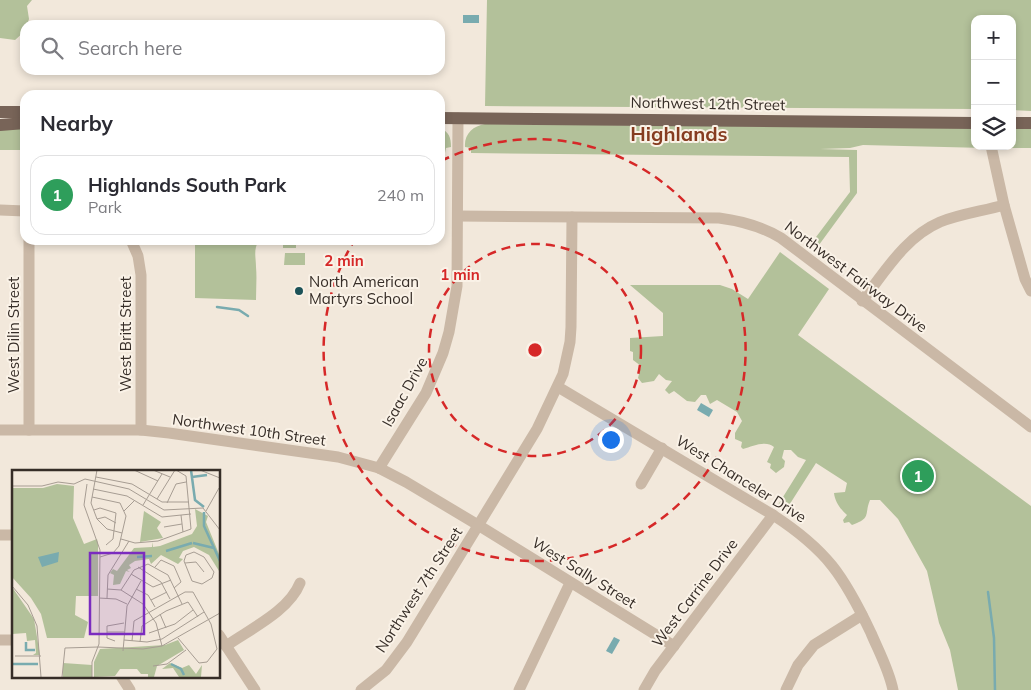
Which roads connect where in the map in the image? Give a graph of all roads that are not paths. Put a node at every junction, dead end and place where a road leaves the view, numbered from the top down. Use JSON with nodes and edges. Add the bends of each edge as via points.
{"nodes":[{"id":1,"x":0,"y":112,"type":"edge"},
{"id":2,"x":20,"y":112,"type":"edge"},
{"id":3,"x":445,"y":118,"type":"edge"},
{"id":4,"x":458,"y":118,"type":"junction"},
{"id":5,"x":20,"y":123,"type":"edge"},
{"id":6,"x":971,"y":123,"type":"edge"},
{"id":7,"x":1016,"y":123,"type":"edge"},
{"id":8,"x":1031,"y":123,"type":"edge"},
{"id":9,"x":0,"y":125,"type":"edge"},
{"id":10,"x":992,"y":150,"type":"edge"},
{"id":11,"x":1004,"y":205,"type":"junction"},
{"id":12,"x":0,"y":210,"type":"edge"},
{"id":13,"x":20,"y":211,"type":"edge"},
{"id":14,"x":458,"y":216,"type":"junction"},
{"id":15,"x":572,"y":217,"type":"junction"},
{"id":16,"x":29,"y":245,"type":"edge"},
{"id":17,"x":133,"y":245,"type":"edge"},
{"id":18,"x":1031,"y":291,"type":"edge"},
{"id":19,"x":862,"y":301,"type":"junction"},
{"id":20,"x":558,"y":387,"type":"junction"},
{"id":21,"x":1031,"y":426,"type":"edge"},
{"id":22,"x":0,"y":430,"type":"edge"},
{"id":23,"x":29,"y":430,"type":"junction"},
{"id":24,"x":141,"y":430,"type":"junction"},
{"id":25,"x":662,"y":448,"type":"junction"},
{"id":26,"x":379,"y":468,"type":"junction"},
{"id":27,"x":641,"y":484,"type":"dead end"},
{"id":28,"x":773,"y":515,"type":"junction"},
{"id":29,"x":478,"y":525,"type":"junction"},
{"id":30,"x":570,"y":582,"type":"junction"},
{"id":31,"x":300,"y":583,"type":"dead end"},
{"id":32,"x":862,"y":614,"type":"junction"},
{"id":33,"x":220,"y":637,"type":"edge"},
{"id":34,"x":226,"y":646,"type":"junction"},
{"id":35,"x":674,"y":646,"type":"junction"},
{"id":36,"x":122,"y":678,"type":"edge"},
{"id":37,"x":130,"y":690,"type":"edge"},
{"id":38,"x":255,"y":690,"type":"edge"},
{"id":39,"x":361,"y":690,"type":"edge"},
{"id":40,"x":519,"y":690,"type":"edge"},
{"id":41,"x":644,"y":690,"type":"edge"},
{"id":42,"x":786,"y":690,"type":"edge"},
{"id":43,"x":894,"y":690,"type":"edge"}],
"edges":[{"from":1,"to":2,"type":"main road"},
{"from":3,"to":4,"type":"main road","name":"Northwest 12th Street"},
{"from":4,"to":6,"type":"main road","name":"Northwest 12th Street"},
{"from":4,"to":14,"type":"street","name":"Isaac Drive"},
{"from":5,"to":9,"type":"main road"},
{"from":7,"to":8,"type":"main road"},
{"from":10,"to":11,"type":"street"},
{"from":11,"to":18,"type":"street","via":[[1024,279]]},
{"from":11,"to":19,"type":"street","via":[[942,221],[916,236]]},
{"from":12,"to":13,"type":"street"},
{"from":14,"to":15,"type":"street","name":"Northwest Fairway Drive"},
{"from":14,"to":26,"type":"street","name":"Isaac Drive","via":[[456,298],[443,354],[426,393]]},
{"from":15,"to":19,"type":"street","name":"Northwest Fairway Drive","via":[[740,220],[781,238]]},
{"from":15,"to":20,"type":"street","name":"Northwest 7th Street","via":[[570,342]]},
{"from":16,"to":23,"type":"street","name":"West Dilin Street"},
{"from":17,"to":24,"type":"street","name":"West Britt Street","via":[[141,275]]},
{"from":19,"to":21,"type":"street","name":"Northwest Fairway Drive"},
{"from":20,"to":25,"type":"street","name":"West Chanceler Drive"},
{"from":20,"to":29,"type":"street","name":"Northwest 7th Street","via":[[537,429]]},
{"from":22,"to":23,"type":"street","name":"Northwest 10th Street"},
{"from":23,"to":24,"type":"street","name":"Northwest 10th Street"},
{"from":24,"to":26,"type":"street","name":"Northwest 10th Street","via":[[338,457]]},
{"from":25,"to":27,"type":"street"},
{"from":25,"to":28,"type":"street","name":"West Chanceler Drive"},
{"from":26,"to":29,"type":"street","name":"Northwest 10th Street"},
{"from":28,"to":32,"type":"street","name":"West Chanceler Drive","via":[[822,552]]},
{"from":28,"to":35,"type":"street","name":"West Carrine Drive"},
{"from":29,"to":30,"type":"street","name":"West Sally Street"},
{"from":29,"to":39,"type":"street","name":"Northwest 7th Street","via":[[407,642],[386,670]]},
{"from":30,"to":35,"type":"street","name":"West Sally Street"},
{"from":30,"to":40,"type":"street"},
{"from":31,"to":34,"type":"street","via":[[289,602]]},
{"from":32,"to":42,"type":"street","via":[[814,646],[798,664]]},
{"from":32,"to":43,"type":"street","name":"West Chanceler Drive"},
{"from":33,"to":34,"type":"street"},
{"from":34,"to":38,"type":"street"},
{"from":35,"to":41,"type":"street","name":"West Carrine Drive"},
{"from":36,"to":37,"type":"street"}]}
